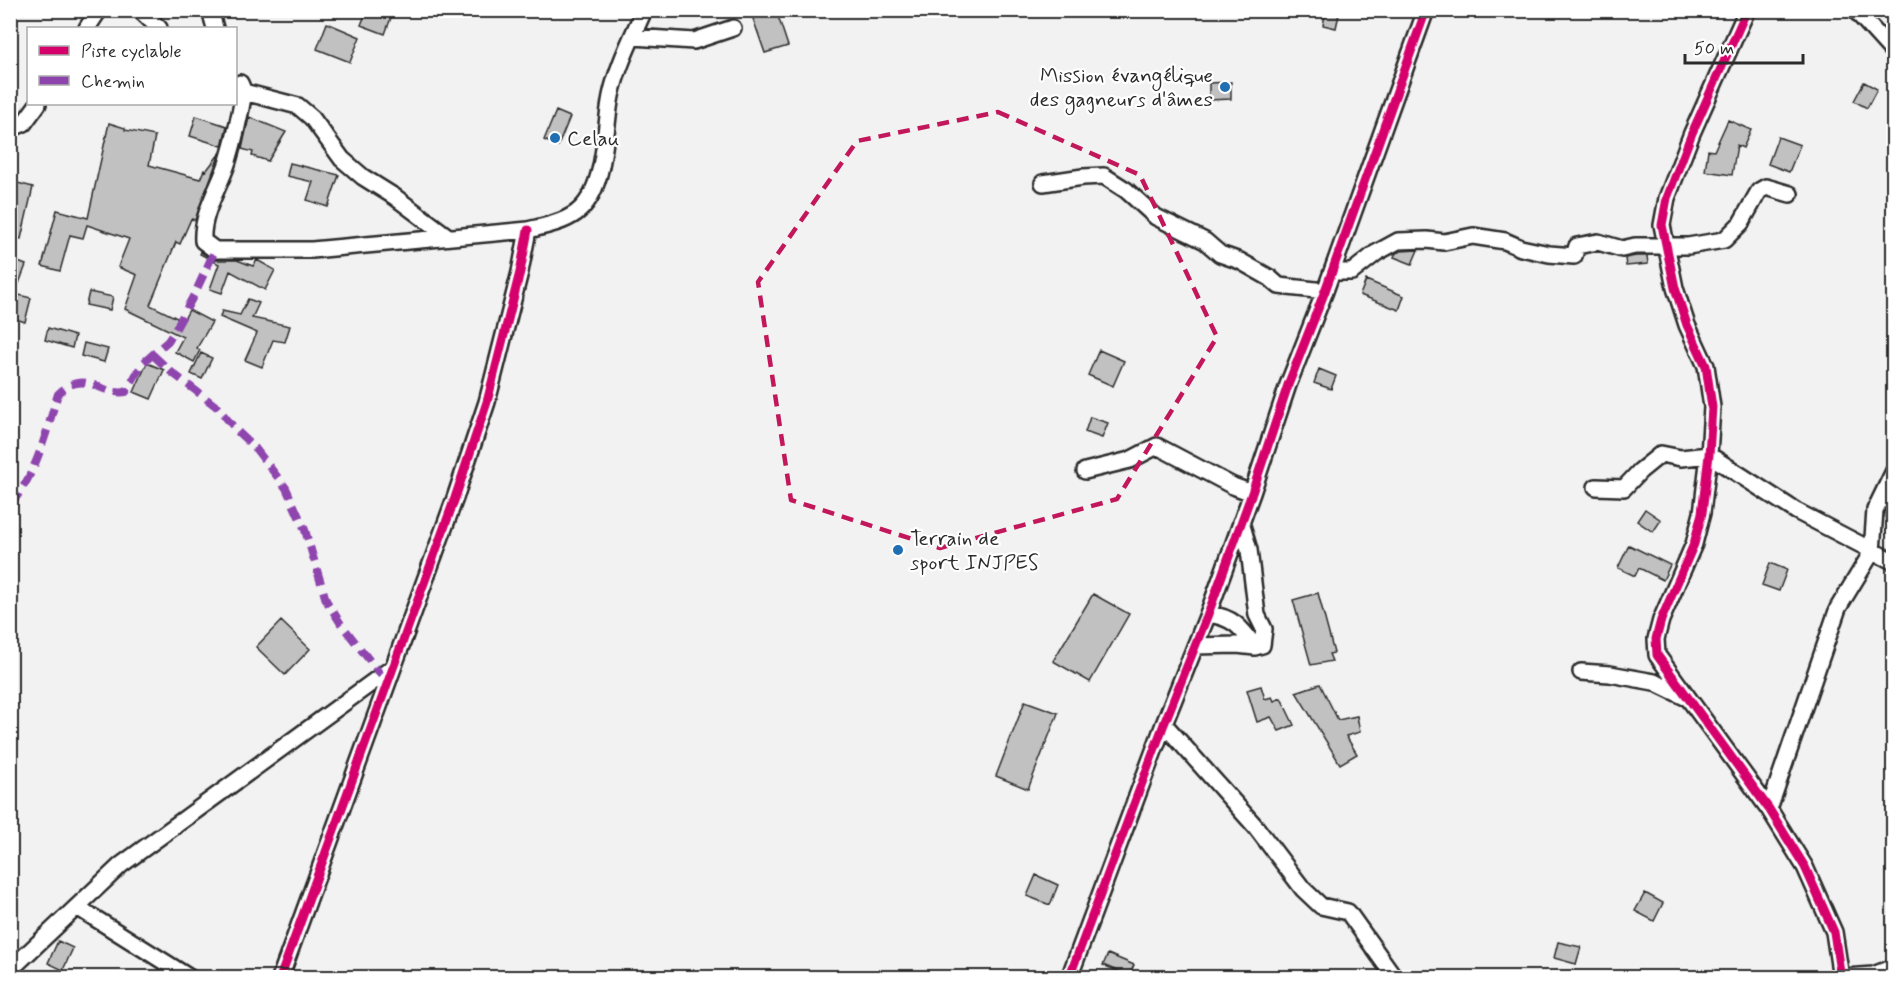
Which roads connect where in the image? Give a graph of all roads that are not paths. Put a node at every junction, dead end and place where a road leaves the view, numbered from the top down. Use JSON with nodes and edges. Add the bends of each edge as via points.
{"nodes":[{"id":1,"x":99,"y":10,"type":"edge"},
{"id":2,"x":140,"y":10,"type":"edge"},
{"id":3,"x":210,"y":10,"type":"edge"},
{"id":4,"x":645,"y":10,"type":"edge"},
{"id":5,"x":1426,"y":10,"type":"edge"},
{"id":6,"x":1747,"y":10,"type":"edge"},
{"id":7,"x":1855,"y":10,"type":"edge"},
{"id":8,"x":88,"y":27,"type":"edge"},
{"id":9,"x":158,"y":27,"type":"edge"},
{"id":10,"x":215,"y":27,"type":"edge"},
{"id":11,"x":733,"y":28,"type":"dead end"},
{"id":12,"x":633,"y":37,"type":"junction"},
{"id":13,"x":1879,"y":38,"type":"junction"},
{"id":14,"x":1893,"y":48,"type":"edge"},
{"id":15,"x":1893,"y":53,"type":"edge"},
{"id":16,"x":240,"y":88,"type":"edge"},
{"id":17,"x":37,"y":105,"type":"edge"},
{"id":18,"x":10,"y":129,"type":"edge"},
{"id":19,"x":1043,"y":183,"type":"dead end"},
{"id":20,"x":1790,"y":194,"type":"dead end"},
{"id":21,"x":528,"y":230,"type":"junction"},
{"id":22,"x":447,"y":236,"type":"junction"},
{"id":23,"x":1667,"y":247,"type":"junction"},
{"id":24,"x":1332,"y":272,"type":"junction"},
{"id":25,"x":1325,"y":291,"type":"junction"},
{"id":26,"x":1709,"y":455,"type":"junction"},
{"id":27,"x":1085,"y":471,"type":"dead end"},
{"id":28,"x":1893,"y":471,"type":"edge"},
{"id":29,"x":1596,"y":487,"type":"dead end"},
{"id":30,"x":1252,"y":493,"type":"junction"},
{"id":31,"x":1241,"y":522,"type":"junction"},
{"id":32,"x":1872,"y":552,"type":"junction"},
{"id":33,"x":1893,"y":562,"type":"edge"},
{"id":34,"x":1208,"y":614,"type":"junction"},
{"id":35,"x":1195,"y":646,"type":"junction"},
{"id":36,"x":1255,"y":647,"type":"junction"},
{"id":37,"x":392,"y":668,"type":"junction"},
{"id":38,"x":1581,"y":672,"type":"dead end"},
{"id":39,"x":1690,"y":700,"type":"junction"},
{"id":40,"x":1164,"y":724,"type":"junction"},
{"id":41,"x":1769,"y":809,"type":"junction"},
{"id":42,"x":77,"y":907,"type":"junction"},
{"id":43,"x":1893,"y":967,"type":"edge"},
{"id":44,"x":10,"y":970,"type":"edge"},
{"id":45,"x":1838,"y":977,"type":"edge"},
{"id":46,"x":190,"y":978,"type":"edge"},
{"id":47,"x":280,"y":978,"type":"edge"},
{"id":48,"x":1069,"y":978,"type":"edge"},
{"id":49,"x":1395,"y":978,"type":"edge"}],
"edges":[{"from":1,"to":8,"type":"street"},
{"from":2,"to":9,"type":"street"},
{"from":3,"to":10,"type":"street"},
{"from":4,"to":12,"type":"street"},
{"from":5,"to":24,"type":"street"},
{"from":6,"to":23,"type":"street","via":[[1667,198],[1662,225]]},
{"from":7,"to":13,"type":"street"},
{"from":11,"to":12,"type":"street","via":[[694,41]]},
{"from":12,"to":21,"type":"street","via":[[611,96],[605,150],[586,202],[576,213],[556,223]]},
{"from":13,"to":14,"type":"street"},
{"from":13,"to":15,"type":"street"},
{"from":16,"to":22,"type":"street","via":[[298,106],[312,118],[342,159]]},
{"from":16,"to":22,"type":"street","via":[[228,162],[202,227],[203,241],[215,250],[312,250]]},
{"from":17,"to":18,"type":"street","via":[[24,123]]},
{"from":19,"to":25,"type":"street","via":[[1104,176],[1156,217],[1205,240],[1220,254],[1279,286]]},
{"from":20,"to":23,"type":"street","via":[[1766,187],[1759,191],[1741,223],[1724,240]]},
{"from":21,"to":22,"type":"street"},
{"from":21,"to":37,"type":"street","via":[[487,402]]},
{"from":23,"to":24,"type":"street","via":[[1622,249],[1598,242],[1577,246],[1574,256],[1473,236],[1444,242],[1398,240],[1352,272]]},
{"from":23,"to":26,"type":"street","via":[[1687,325],[1706,366],[1712,407]]},
{"from":24,"to":25,"type":"street"},
{"from":25,"to":30,"type":"street"},
{"from":26,"to":29,"type":"street","via":[[1681,458],[1661,453],[1624,488]]},
{"from":26,"to":32,"type":"street","via":[[1796,511]]},
{"from":26,"to":39,"type":"street","via":[[1694,544],[1656,639],[1657,655]]},
{"from":27,"to":30,"type":"street","via":[[1130,460],[1157,447]]},
{"from":28,"to":32,"type":"street","via":[[1875,510]]},
{"from":30,"to":31,"type":"street"},
{"from":31,"to":34,"type":"street"},
{"from":31,"to":36,"type":"street","via":[[1249,550],[1257,615],[1264,629],[1262,645]]},
{"from":32,"to":33,"type":"street"},
{"from":32,"to":41,"type":"street","via":[[1838,608]]},
{"from":34,"to":35,"type":"street"},
{"from":34,"to":36,"type":"street","via":[[1232,621]]},
{"from":35,"to":36,"type":"street"},
{"from":35,"to":40,"type":"street"},
{"from":37,"to":42,"type":"street","via":[[121,865]]},
{"from":37,"to":47,"type":"street"},
{"from":38,"to":39,"type":"street","via":[[1654,682]]},
{"from":39,"to":41,"type":"street"},
{"from":40,"to":48,"type":"street"},
{"from":40,"to":49,"type":"street","via":[[1255,826],[1303,889],[1321,906],[1348,912]]},
{"from":41,"to":45,"type":"street","via":[[1822,901],[1834,932]]},
{"from":42,"to":44,"type":"street"},
{"from":42,"to":46,"type":"street"},
{"from":43,"to":45,"type":"street","via":[[1873,975]]}]}
